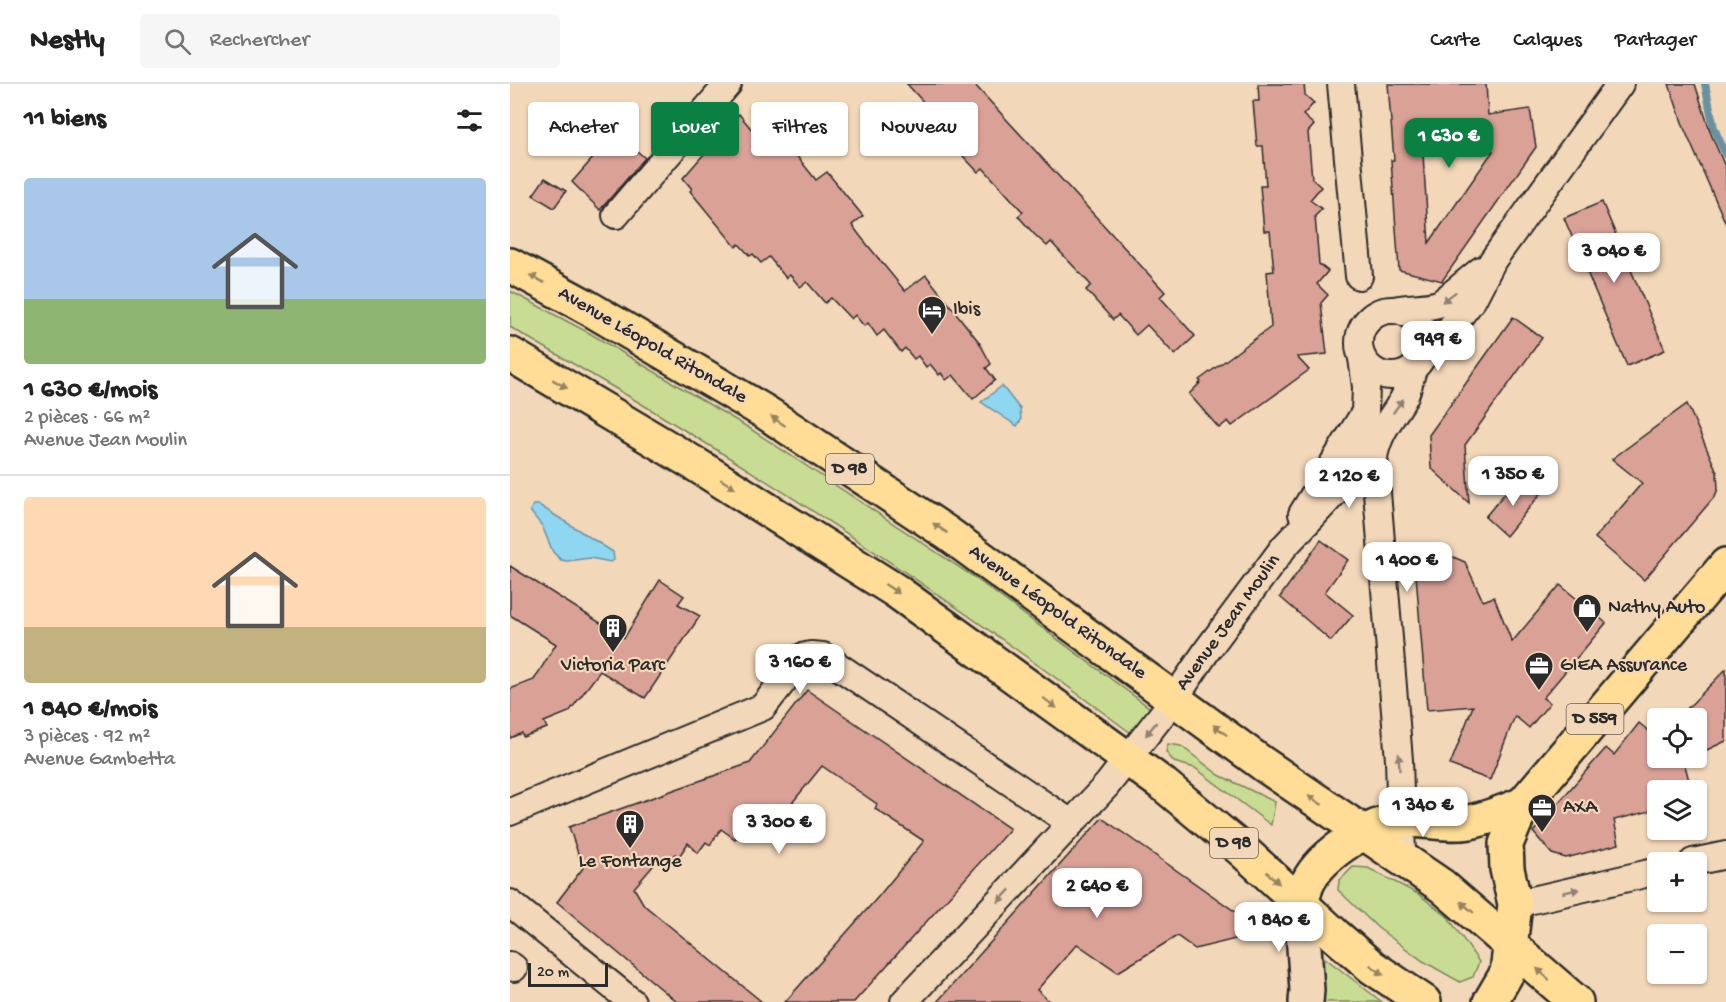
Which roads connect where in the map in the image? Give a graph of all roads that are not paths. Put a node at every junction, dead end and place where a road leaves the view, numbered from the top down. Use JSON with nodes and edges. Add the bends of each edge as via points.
{"nodes":[{"id":1,"x":728,"y":84,"type":"edge"},
{"id":2,"x":1341,"y":84,"type":"edge"},
{"id":3,"x":1620,"y":84,"type":"edge"},
{"id":4,"x":616,"y":215,"type":"dead end"},
{"id":5,"x":1493,"y":260,"type":"junction"},
{"id":6,"x":510,"y":265,"type":"edge"},
{"id":7,"x":1359,"y":276,"type":"dead end"},
{"id":8,"x":1394,"y":310,"type":"junction"},
{"id":9,"x":510,"y":354,"type":"edge"},
{"id":10,"x":1362,"y":358,"type":"junction"},
{"id":11,"x":1418,"y":363,"type":"junction"},
{"id":12,"x":1378,"y":438,"type":"junction"},
{"id":13,"x":1284,"y":547,"type":"junction"},
{"id":14,"x":1726,"y":565,"type":"edge"},
{"id":15,"x":1175,"y":698,"type":"junction"},
{"id":16,"x":1127,"y":759,"type":"junction"},
{"id":17,"x":1523,"y":804,"type":"junction"},
{"id":18,"x":510,"y":812,"type":"edge"},
{"id":19,"x":1401,"y":820,"type":"junction"},
{"id":20,"x":1071,"y":823,"type":"junction"},
{"id":21,"x":1364,"y":832,"type":"junction"},
{"id":22,"x":1726,"y":855,"type":"edge"},
{"id":23,"x":1402,"y":857,"type":"junction"},
{"id":24,"x":1707,"y":859,"type":"edge"},
{"id":25,"x":1647,"y":874,"type":"edge"},
{"id":26,"x":510,"y":903,"type":"edge"},
{"id":27,"x":1301,"y":904,"type":"junction"},
{"id":28,"x":1515,"y":904,"type":"junction"},
{"id":29,"x":1511,"y":945,"type":"junction"},
{"id":30,"x":632,"y":1002,"type":"edge"},
{"id":31,"x":904,"y":1002,"type":"edge"},
{"id":32,"x":1306,"y":1002,"type":"edge"},
{"id":33,"x":1424,"y":1002,"type":"edge"},
{"id":34,"x":1490,"y":1002,"type":"edge"},
{"id":35,"x":1576,"y":1002,"type":"edge"}],
"edges":[{"from":1,"to":4,"type":"street"},
{"from":2,"to":7,"type":"street"},
{"from":3,"to":5,"type":"street"},
{"from":5,"to":8,"type":"street","one_way":true,"via":[[1441,303]]},
{"from":5,"to":11,"type":"street","via":[[1473,298]]},
{"from":15,"to":6,"type":"main road","name":"Avenue Léopold Ritondale","number":"D 98","one_way":true,"via":[[947,533],[765,412]]},
{"from":8,"to":10,"type":"street","via":[[1380,312],[1363,325],[1358,348]]},
{"from":8,"to":11,"type":"street","via":[[1413,317],[1420,326],[1425,346]]},
{"from":9,"to":16,"type":"main road","number":"D 98","one_way":true,"via":[[695,464],[896,591]]},
{"from":10,"to":11,"type":"street","via":[[1368,368],[1387,377],[1398,376]]},
{"from":10,"to":13,"type":"street","name":"Avenue Jean Moulin","via":[[1365,412]]},
{"from":12,"to":11,"type":"street","name":"Avenue Jean Moulin","one_way":true,"via":[[1403,399]]},
{"from":12,"to":13,"type":"street","name":"Avenue Jean Moulin","via":[[1339,488]]},
{"from":19,"to":12,"type":"street","one_way":true,"via":[[1374,456]]},
{"from":13,"to":15,"type":"street","name":"Avenue Jean Moulin"},
{"from":14,"to":17,"type":"main road","number":"D 559"},
{"from":15,"to":16,"type":"street","name":"Avenue Jean Moulin","one_way":true},
{"from":21,"to":15,"type":"main road","name":"Avenue Léopold Ritondale","number":"D 98","one_way":true},
{"from":16,"to":20,"type":"street"},
{"from":16,"to":27,"type":"main road","number":"D 98","one_way":true,"via":[[1164,785]]},
{"from":17,"to":19,"type":"main road","via":[[1469,822]]},
{"from":17,"to":28,"type":"main road","number":"D 559","via":[[1506,844]]},
{"from":18,"to":20,"type":"street","via":[[763,707],[802,657],[811,655],[823,656]]},
{"from":19,"to":21,"type":"main road"},
{"from":19,"to":23,"type":"street"},
{"from":20,"to":31,"type":"street","one_way":true},
{"from":21,"to":23,"type":"main road","name":"Avenue Léopold Ritondale","number":"D 98"},
{"from":21,"to":27,"type":"main road","via":[[1317,869]]},
{"from":22,"to":24,"type":"street"},
{"from":29,"to":23,"type":"main road","name":"Avenue Léopold Ritondale","number":"D 98","one_way":true},
{"from":28,"to":25,"type":"street","one_way":true},
{"from":26,"to":30,"type":"street"},
{"from":27,"to":32,"type":"main road"},
{"from":27,"to":33,"type":"main road","number":"D 98","one_way":true,"via":[[1372,966]]},
{"from":28,"to":29,"type":"main road","number":"D 559"},
{"from":29,"to":34,"type":"main road","number":"D 559","via":[[1507,973]]},
{"from":35,"to":29,"type":"main road","name":"Avenue Léopold Ritondale","number":"D 98","one_way":true}]}
